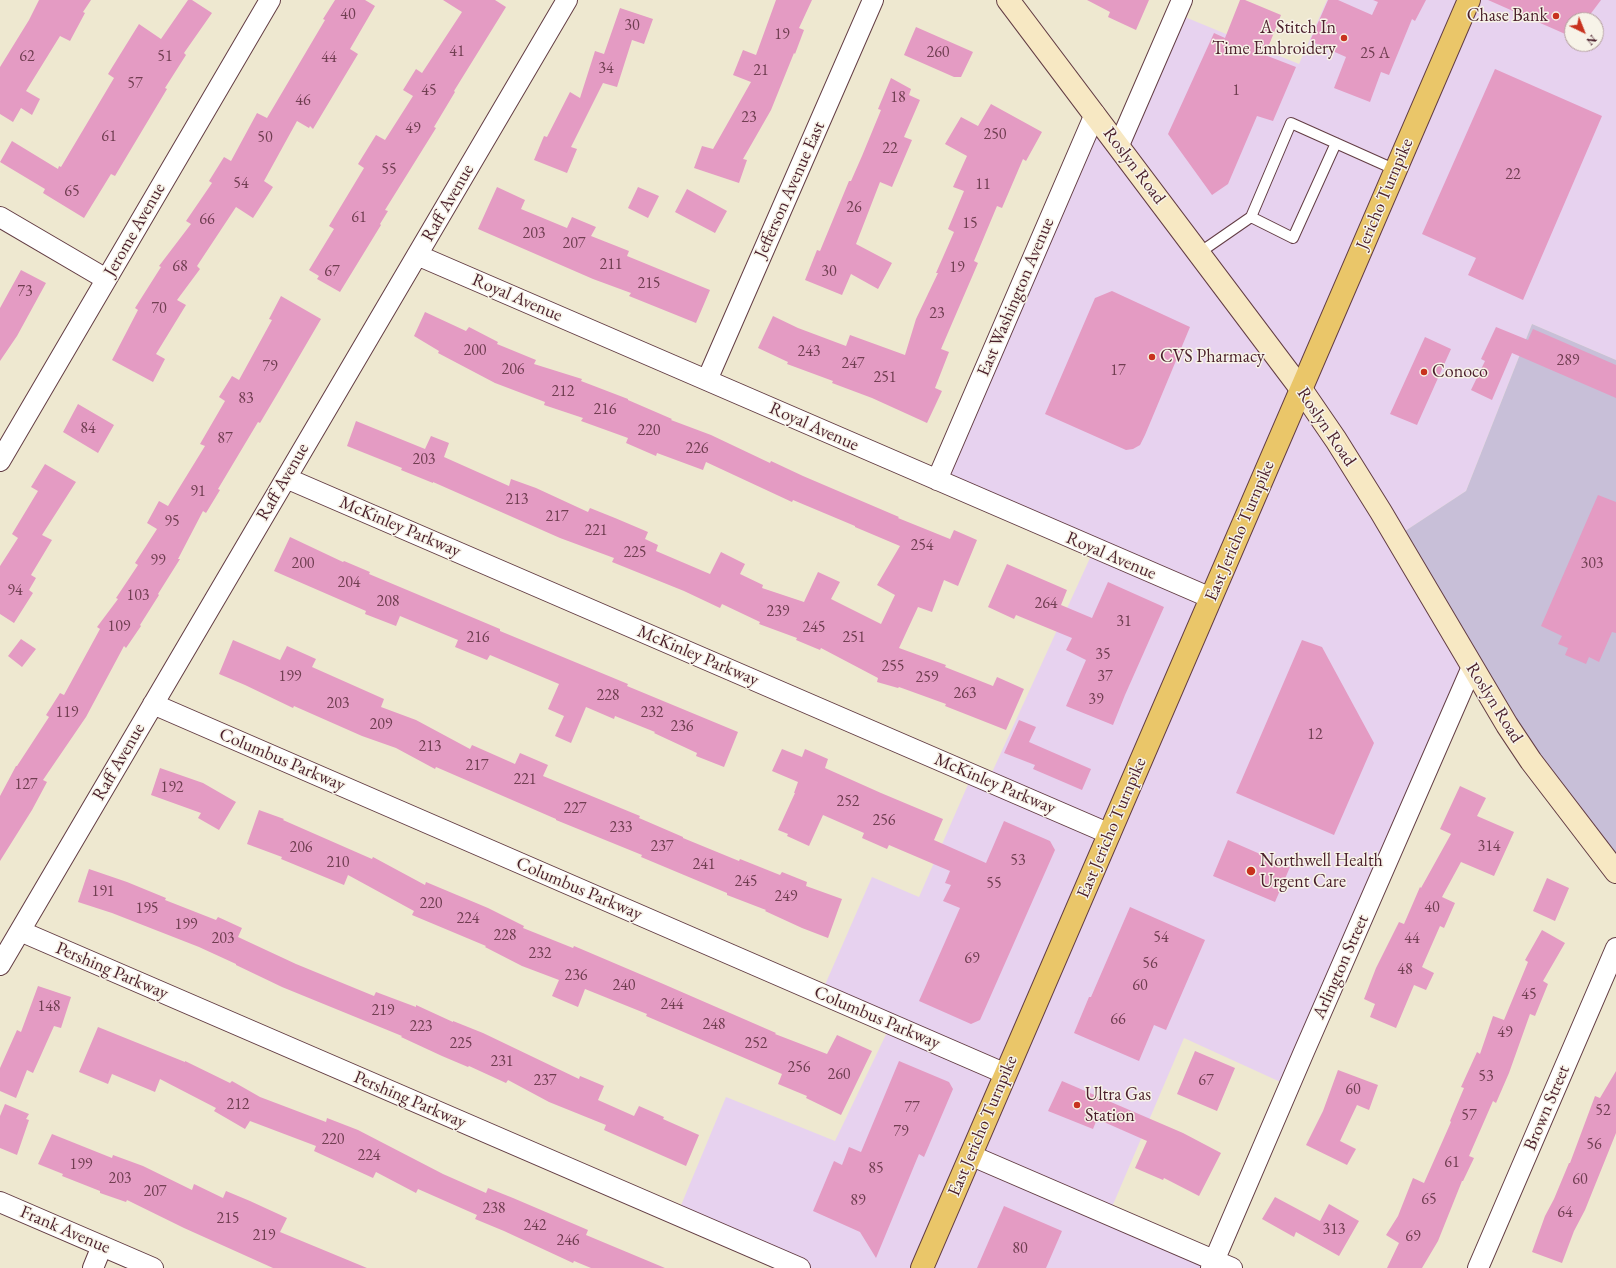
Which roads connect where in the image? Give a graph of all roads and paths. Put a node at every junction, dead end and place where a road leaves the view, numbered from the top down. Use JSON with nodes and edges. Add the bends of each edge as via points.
{"nodes":[{"id":1,"x":270,"y":0,"type":"edge"},
{"id":2,"x":567,"y":0,"type":"edge"},
{"id":3,"x":873,"y":0,"type":"edge"},
{"id":4,"x":1008,"y":0,"type":"edge"},
{"id":5,"x":1182,"y":0,"type":"edge"},
{"id":6,"x":1469,"y":0,"type":"edge"},
{"id":7,"x":1095,"y":114,"type":"junction"},
{"id":8,"x":1336,"y":143,"type":"junction"},
{"id":9,"x":1118,"y":145,"type":"junction"},
{"id":10,"x":1396,"y":170,"type":"junction"},
{"id":11,"x":0,"y":217,"type":"edge"},
{"id":12,"x":1251,"y":217,"type":"junction"},
{"id":13,"x":1199,"y":253,"type":"junction"},
{"id":14,"x":417,"y":255,"type":"junction"},
{"id":15,"x":106,"y":279,"type":"junction"},
{"id":16,"x":707,"y":380,"type":"junction"},
{"id":17,"x":1301,"y":389,"type":"junction"},
{"id":18,"x":0,"y":461,"type":"edge"},
{"id":19,"x":286,"y":478,"type":"junction"},
{"id":20,"x":937,"y":480,"type":"junction"},
{"id":21,"x":1211,"y":598,"type":"junction"},
{"id":22,"x":1472,"y":667,"type":"junction"},
{"id":23,"x":153,"y":704,"type":"junction"},
{"id":24,"x":1110,"y":834,"type":"junction"},
{"id":25,"x":1616,"y":872,"type":"edge"},
{"id":26,"x":20,"y":931,"type":"junction"},
{"id":27,"x":1616,"y":948,"type":"edge"},
{"id":28,"x":0,"y":965,"type":"edge"},
{"id":29,"x":1006,"y":1074,"type":"junction"},
{"id":30,"x":970,"y":1155,"type":"junction"},
{"id":31,"x":0,"y":1202,"type":"edge"},
{"id":32,"x":102,"y":1246,"type":"junction"},
{"id":33,"x":1219,"y":1266,"type":"edge"},
{"id":34,"x":93,"y":1268,"type":"edge"},
{"id":35,"x":153,"y":1268,"type":"edge"},
{"id":36,"x":800,"y":1268,"type":"edge"},
{"id":37,"x":922,"y":1268,"type":"edge"},
{"id":38,"x":1478,"y":1268,"type":"edge"}],
"edges":[{"from":1,"to":15,"type":"street","name":"Jerome Avenue"},
{"from":2,"to":14,"type":"street","name":"Raff Avenue"},
{"from":3,"to":16,"type":"street","name":"Jefferson Avenue East"},
{"from":4,"to":7,"type":"main road","name":"Roslyn Road"},
{"from":5,"to":9,"type":"street"},
{"from":6,"to":10,"type":"main road","name":"Jericho Turnpike"},
{"from":7,"to":9,"type":"main road","name":"Roslyn Road"},
{"from":7,"to":20,"type":"street","name":"East Washington Avenue"},
{"from":8,"to":10,"type":"lane"},
{"from":8,"to":12,"type":"lane","via":[[1293,238]]},
{"from":8,"to":12,"type":"lane","via":[[1291,123]]},
{"from":9,"to":13,"type":"main road","name":"Roslyn Road"},
{"from":10,"to":17,"type":"main road","name":"Jericho Turnpike"},
{"from":11,"to":15,"type":"street"},
{"from":12,"to":13,"type":"lane"},
{"from":13,"to":17,"type":"main road","name":"Roslyn Road"},
{"from":14,"to":16,"type":"street","name":"Royal Avenue"},
{"from":14,"to":19,"type":"street","name":"Raff Avenue"},
{"from":15,"to":18,"type":"street","name":"Jerome Avenue"},
{"from":16,"to":20,"type":"street","name":"Royal Avenue"},
{"from":17,"to":21,"type":"main road","name":"East Jericho Turnpike"},
{"from":17,"to":22,"type":"main road","name":"Roslyn Road","via":[[1378,506]]},
{"from":19,"to":23,"type":"street","name":"Raff Avenue"},
{"from":19,"to":24,"type":"street","name":"McKinley Parkway"},
{"from":20,"to":21,"type":"street","name":"Royal Avenue"},
{"from":21,"to":24,"type":"main road","name":"East Jericho Turnpike"},
{"from":22,"to":25,"type":"main road","name":"Roslyn Road","via":[[1531,761]]},
{"from":22,"to":33,"type":"street","name":"Arlington Street","via":[[1303,1054]]},
{"from":23,"to":26,"type":"street","name":"Raff Avenue"},
{"from":23,"to":29,"type":"street","name":"Columbus Parkway"},
{"from":24,"to":29,"type":"main road","name":"East Jericho Turnpike"},
{"from":26,"to":28,"type":"street","name":"Raff Avenue"},
{"from":26,"to":36,"type":"street","name":"Pershing Parkway"},
{"from":27,"to":38,"type":"street","name":"Brown Street"},
{"from":29,"to":30,"type":"main road","name":"East Jericho Turnpike"},
{"from":30,"to":33,"type":"street"},
{"from":30,"to":37,"type":"main road","name":"East Jericho Turnpike"},
{"from":31,"to":32,"type":"street","name":"Frank Avenue"},
{"from":32,"to":34,"type":"street"},
{"from":32,"to":35,"type":"street","name":"Frank Avenue"}]}
